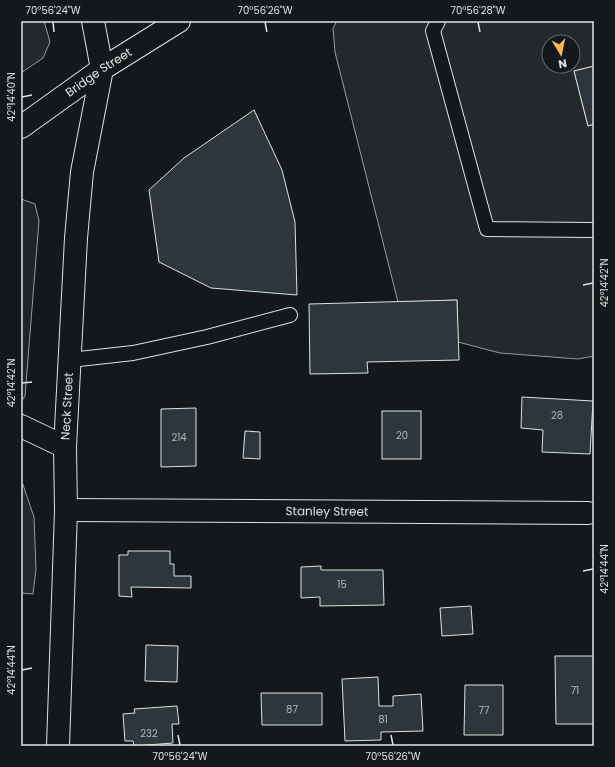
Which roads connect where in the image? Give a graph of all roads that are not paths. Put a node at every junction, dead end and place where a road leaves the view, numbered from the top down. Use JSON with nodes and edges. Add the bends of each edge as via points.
{"nodes":[{"id":1,"x":93,"y":21,"type":"edge"},
{"id":2,"x":179,"y":21,"type":"edge"},
{"id":3,"x":438,"y":21,"type":"edge"},
{"id":4,"x":102,"y":69,"type":"junction"},
{"id":5,"x":21,"y":127,"type":"edge"},
{"id":6,"x":594,"y":230,"type":"edge"},
{"id":7,"x":290,"y":315,"type":"dead end"},
{"id":8,"x":70,"y":360,"type":"junction"},
{"id":9,"x":21,"y":426,"type":"edge"},
{"id":10,"x":65,"y":448,"type":"junction"},
{"id":11,"x":66,"y":510,"type":"junction"},
{"id":12,"x":588,"y":513,"type":"dead end"},
{"id":13,"x":58,"y":746,"type":"edge"}],
"edges":[{"from":1,"to":4,"type":"street"},
{"from":2,"to":4,"type":"street","name":"Bridge Street"},
{"from":3,"to":6,"type":"lane","via":[[432,31],[487,229]]},
{"from":4,"to":5,"type":"street","name":"Bridge Street"},
{"from":4,"to":8,"type":"street","name":"Neck Street","via":[[82,172]]},
{"from":7,"to":8,"type":"lane","via":[[141,351]]},
{"from":8,"to":10,"type":"street","name":"Neck Street"},
{"from":9,"to":10,"type":"street"},
{"from":10,"to":11,"type":"street","name":"Neck Street"},
{"from":11,"to":12,"type":"street","name":"Stanley Street"},
{"from":11,"to":13,"type":"street","name":"Neck Street"}]}
